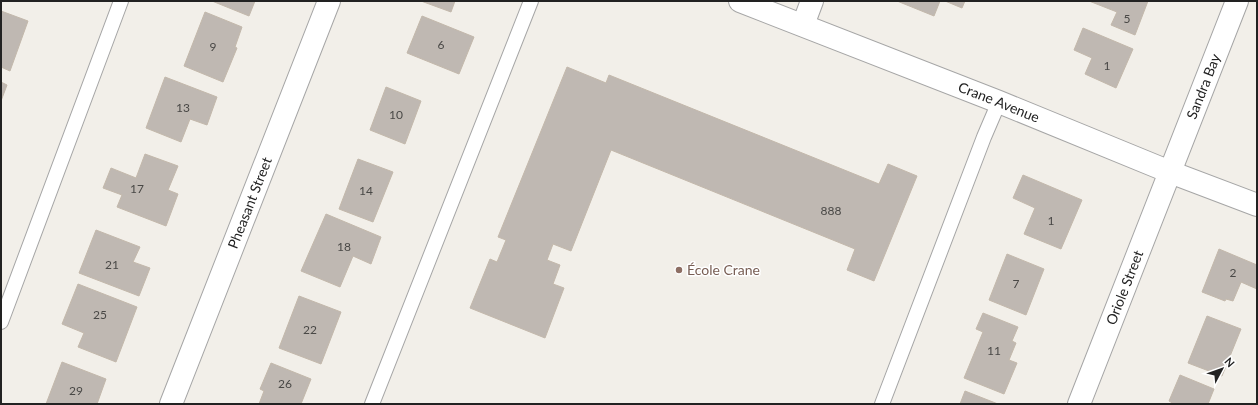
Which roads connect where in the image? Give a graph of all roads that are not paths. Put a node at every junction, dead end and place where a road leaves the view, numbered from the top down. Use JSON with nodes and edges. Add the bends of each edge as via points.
{"nodes":[{"id":1,"x":121,"y":1,"type":"edge"},
{"id":2,"x":330,"y":1,"type":"edge"},
{"id":3,"x":531,"y":1,"type":"edge"},
{"id":4,"x":740,"y":1,"type":"edge"},
{"id":5,"x":812,"y":1,"type":"edge"},
{"id":6,"x":1237,"y":1,"type":"edge"},
{"id":7,"x":803,"y":25,"type":"junction"},
{"id":8,"x":1000,"y":102,"type":"junction"},
{"id":9,"x":1170,"y":172,"type":"junction"},
{"id":10,"x":1257,"y":205,"type":"edge"},
{"id":11,"x":1,"y":322,"type":"edge"},
{"id":12,"x":170,"y":404,"type":"edge"},
{"id":13,"x":372,"y":404,"type":"edge"},
{"id":14,"x":882,"y":404,"type":"edge"},
{"id":15,"x":1079,"y":404,"type":"edge"}],
"edges":[{"from":1,"to":11,"type":"lane"},
{"from":2,"to":12,"type":"street","name":"Pheasant Street"},
{"from":3,"to":13,"type":"lane"},
{"from":4,"to":7,"type":"street","name":"Crane Avenue"},
{"from":5,"to":7,"type":"street"},
{"from":6,"to":9,"type":"street","name":"Sandra Bay"},
{"from":7,"to":8,"type":"street","name":"Crane Avenue"},
{"from":8,"to":9,"type":"street","name":"Crane Avenue"},
{"from":8,"to":14,"type":"lane","via":[[984,137]]},
{"from":9,"to":10,"type":"street","name":"Crane Avenue"},
{"from":9,"to":15,"type":"street","name":"Oriole Street"}]}
